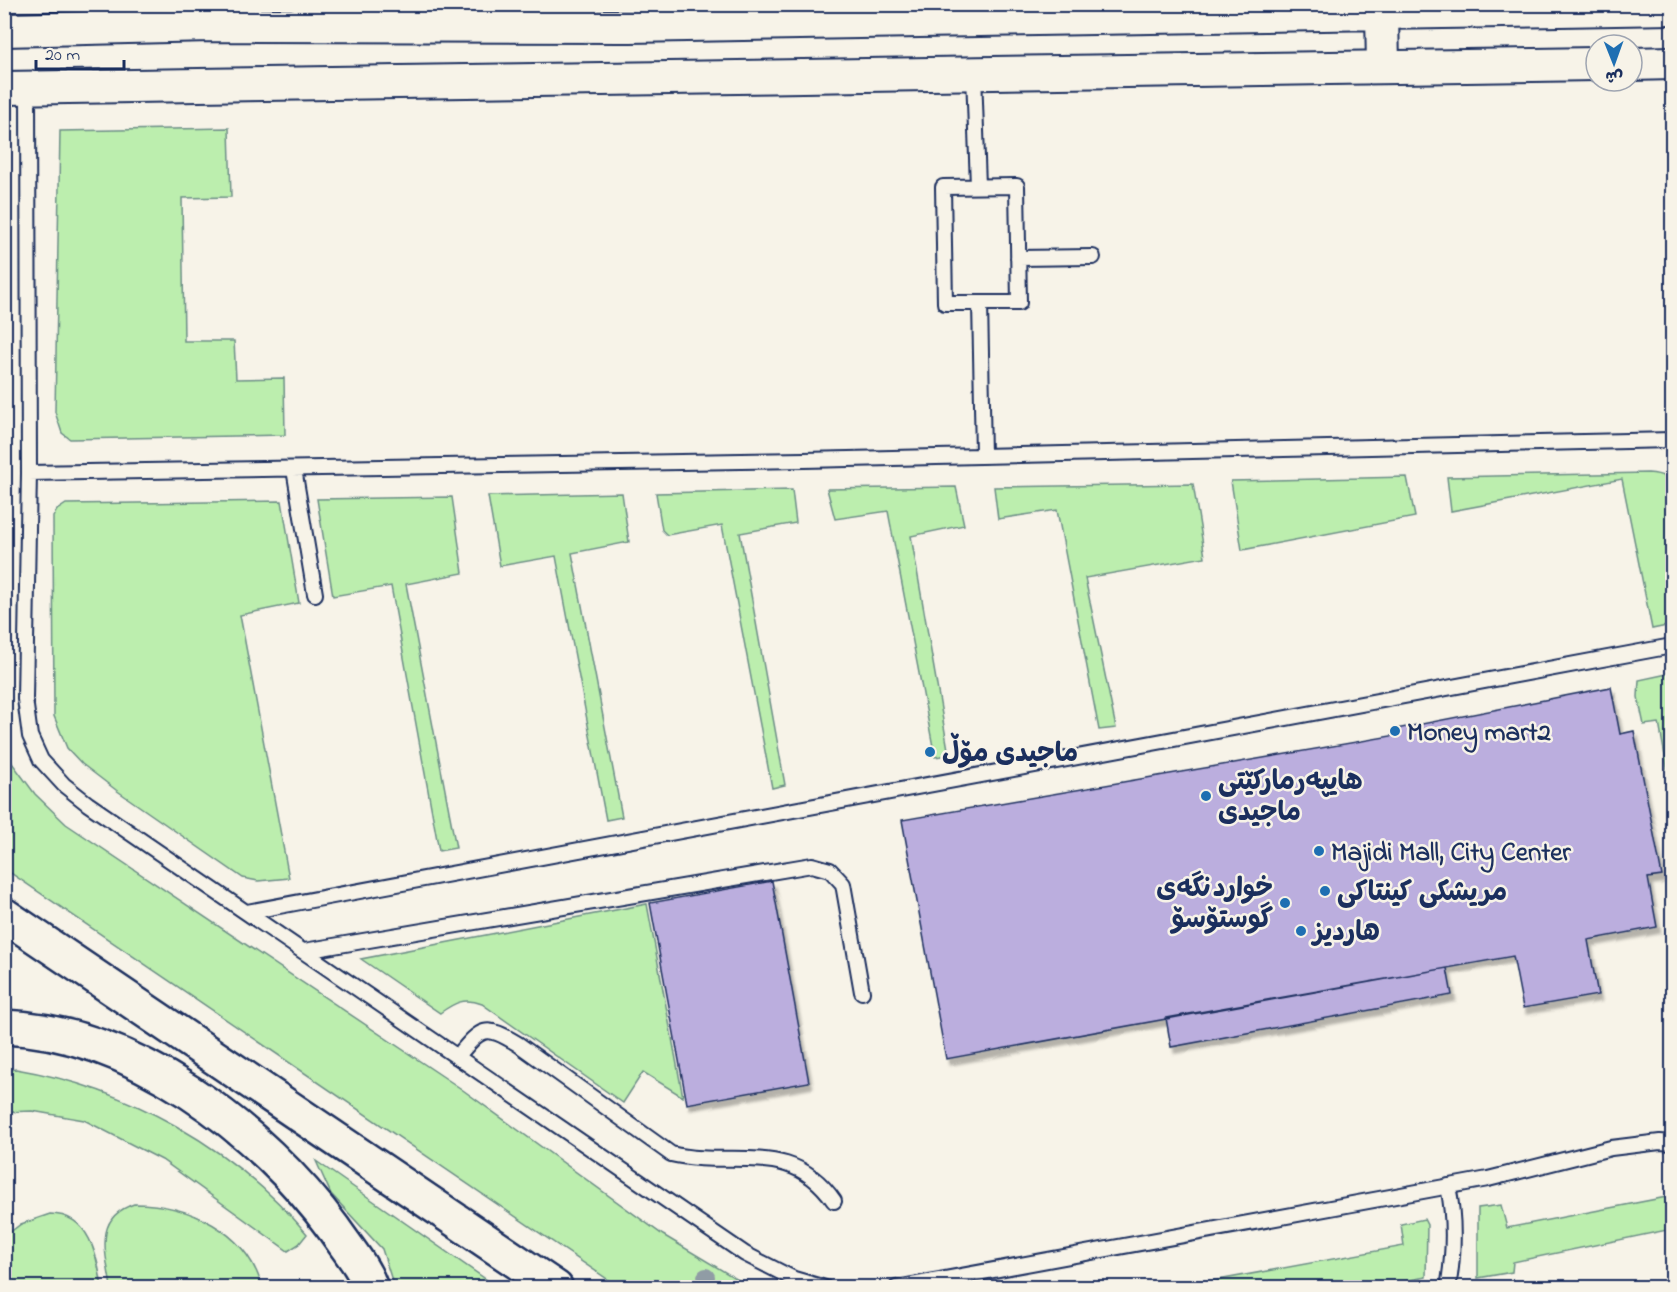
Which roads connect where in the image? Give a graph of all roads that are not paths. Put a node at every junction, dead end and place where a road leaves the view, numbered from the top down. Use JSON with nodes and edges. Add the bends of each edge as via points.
{"nodes":[{"id":1,"x":1672,"y":8,"type":"edge"},
{"id":2,"x":1166,"y":10,"type":"edge"},
{"id":3,"x":1382,"y":12,"type":"junction"},
{"id":4,"x":210,"y":15,"type":"edge"},
{"id":5,"x":4,"y":30,"type":"edge"},
{"id":6,"x":1672,"y":63,"type":"edge"},
{"id":7,"x":1584,"y":64,"type":"edge"},
{"id":8,"x":1644,"y":64,"type":"edge"},
{"id":9,"x":1383,"y":67,"type":"junction"},
{"id":10,"x":974,"y":74,"type":"junction"},
{"id":11,"x":16,"y":88,"type":"edge"},
{"id":12,"x":978,"y":186,"type":"junction"},
{"id":13,"x":1093,"y":257,"type":"dead end"},
{"id":14,"x":1018,"y":258,"type":"junction"},
{"id":15,"x":980,"y":303,"type":"junction"},
{"id":16,"x":1672,"y":441,"type":"edge"},
{"id":17,"x":983,"y":455,"type":"junction"},
{"id":18,"x":294,"y":469,"type":"junction"},
{"id":19,"x":29,"y":472,"type":"junction"},
{"id":20,"x":315,"y":594,"type":"dead end"},
{"id":21,"x":1672,"y":646,"type":"edge"},
{"id":22,"x":247,"y":912,"type":"junction"},
{"id":23,"x":4,"y":915,"type":"edge"},
{"id":24,"x":304,"y":951,"type":"junction"},
{"id":25,"x":862,"y":992,"type":"dead end"},
{"id":26,"x":4,"y":1028,"type":"edge"},
{"id":27,"x":457,"y":1057,"type":"junction"},
{"id":28,"x":1672,"y":1143,"type":"edge"},
{"id":29,"x":1448,"y":1186,"type":"junction"},
{"id":30,"x":834,"y":1201,"type":"dead end"},
{"id":31,"x":371,"y":1287,"type":"edge"},
{"id":32,"x":556,"y":1287,"type":"edge"},
{"id":33,"x":825,"y":1287,"type":"edge"},
{"id":34,"x":896,"y":1287,"type":"edge"},
{"id":35,"x":1448,"y":1287,"type":"edge"}],
"edges":[{"from":1,"to":3,"type":"street"},
{"from":2,"to":3,"type":"street"},
{"from":2,"to":4,"type":"street","via":[[630,26]]},
{"from":3,"to":9,"type":"street"},
{"from":4,"to":5,"type":"street"},
{"from":6,"to":8,"type":"street"},
{"from":7,"to":9,"type":"street"},
{"from":9,"to":10,"type":"street"},
{"from":10,"to":11,"type":"street"},
{"from":10,"to":12,"type":"lane"},
{"from":11,"to":19,"type":"lane"},
{"from":12,"to":14,"type":"lane","via":[[1017,186]]},
{"from":12,"to":15,"type":"lane","via":[[943,187],[945,303]]},
{"from":13,"to":14,"type":"lane"},
{"from":14,"to":15,"type":"lane","via":[[1019,303]]},
{"from":15,"to":17,"type":"lane"},
{"from":16,"to":17,"type":"lane"},
{"from":17,"to":18,"type":"lane"},
{"from":18,"to":19,"type":"lane"},
{"from":18,"to":20,"type":"lane"},
{"from":19,"to":22,"type":"lane","via":[[25,699],[30,736],[41,760],[88,804]]},
{"from":21,"to":22,"type":"lane"},
{"from":22,"to":24,"type":"lane"},
{"from":23,"to":32,"type":"highway"},
{"from":24,"to":25,"type":"lane","via":[[812,865],[830,870],[843,884]]},
{"from":24,"to":27,"type":"lane"},
{"from":26,"to":31,"type":"highway","via":[[55,1033],[105,1049],[181,1089],[231,1123],[276,1162],[317,1206]]},
{"from":27,"to":30,"type":"lane","via":[[470,1041],[487,1030],[495,1030],[671,1154],[755,1158],[800,1168],[821,1183]]},
{"from":27,"to":33,"type":"lane","via":[[746,1254],[794,1279]]},
{"from":28,"to":29,"type":"lane","via":[[1611,1148]]},
{"from":29,"to":34,"type":"lane"},
{"from":29,"to":35,"type":"lane","via":[[1453,1240]]}]}
